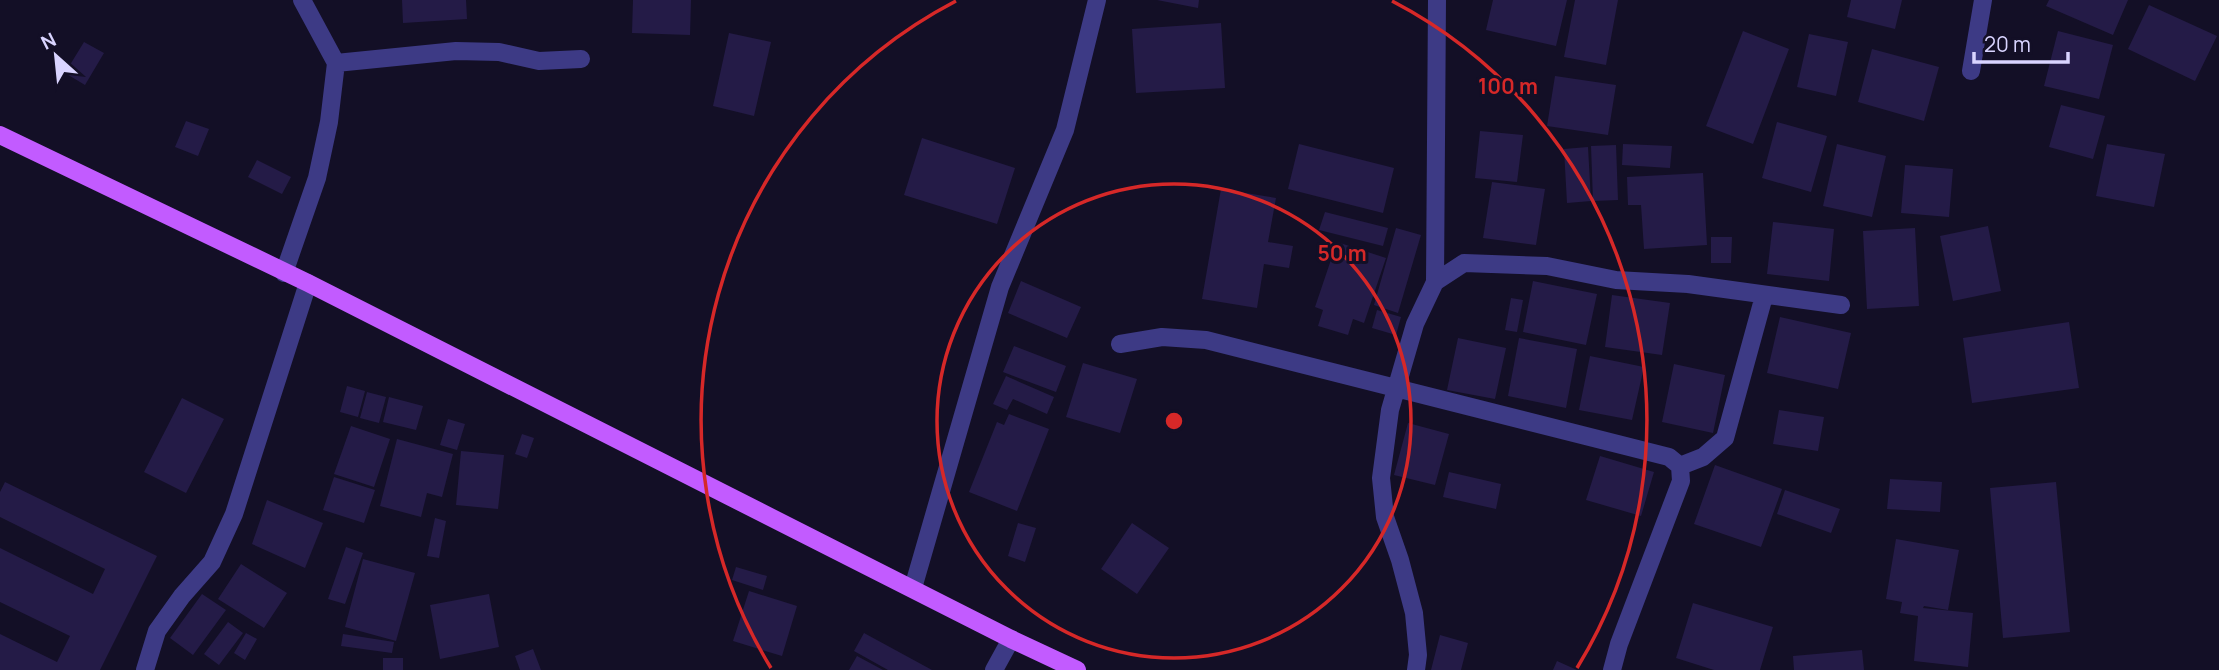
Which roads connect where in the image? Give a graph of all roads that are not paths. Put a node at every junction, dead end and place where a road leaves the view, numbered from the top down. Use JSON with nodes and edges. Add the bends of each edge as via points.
{"nodes":[{"id":1,"x":302,"y":0,"type":"edge"},
{"id":2,"x":1097,"y":0,"type":"edge"},
{"id":3,"x":1437,"y":0,"type":"edge"},
{"id":4,"x":1983,"y":0,"type":"edge"},
{"id":5,"x":581,"y":59,"type":"dead end"},
{"id":6,"x":336,"y":63,"type":"junction"},
{"id":7,"x":1971,"y":71,"type":"dead end"},
{"id":8,"x":0,"y":135,"type":"edge"},
{"id":9,"x":284,"y":273,"type":"junction"},
{"id":10,"x":1434,"y":282,"type":"junction"},
{"id":11,"x":308,"y":283,"type":"junction"},
{"id":12,"x":1764,"y":296,"type":"junction"},
{"id":13,"x":1841,"y":305,"type":"dead end"},
{"id":14,"x":1120,"y":344,"type":"dead end"},
{"id":15,"x":1396,"y":389,"type":"junction"},
{"id":16,"x":1680,"y":466,"type":"junction"},
{"id":17,"x":912,"y":588,"type":"junction"},
{"id":18,"x":1011,"y":639,"type":"junction"},
{"id":19,"x":145,"y":670,"type":"edge"},
{"id":20,"x":994,"y":670,"type":"edge"},
{"id":21,"x":1077,"y":670,"type":"edge"},
{"id":22,"x":1416,"y":670,"type":"edge"},
{"id":23,"x":1612,"y":670,"type":"edge"}],
"edges":[{"from":1,"to":6,"type":"street"},
{"from":2,"to":17,"type":"street","via":[[1065,130],[1000,287]]},
{"from":3,"to":10,"type":"street"},
{"from":4,"to":7,"type":"street"},
{"from":5,"to":6,"type":"street","via":[[540,61],[499,51],[456,51]]},
{"from":6,"to":9,"type":"street","via":[[317,178]]},
{"from":8,"to":9,"type":"main road"},
{"from":9,"to":11,"type":"main road"},
{"from":10,"to":12,"type":"street","via":[[1464,264],[1546,266],[1616,280],[1688,284]]},
{"from":10,"to":15,"type":"street","via":[[1415,324]]},
{"from":11,"to":17,"type":"main road"},
{"from":11,"to":19,"type":"street","via":[[234,514],[212,562],[157,631]]},
{"from":12,"to":13,"type":"street"},
{"from":12,"to":16,"type":"street","via":[[1725,438],[1703,457]]},
{"from":14,"to":15,"type":"street","via":[[1162,337],[1206,340]]},
{"from":15,"to":16,"type":"street","via":[[1669,457]]},
{"from":15,"to":22,"type":"street","via":[[1381,478],[1385,517],[1413,612]]},
{"from":16,"to":23,"type":"street","via":[[1676,499]]},
{"from":17,"to":18,"type":"main road"},
{"from":18,"to":20,"type":"street"},
{"from":18,"to":21,"type":"main road"}]}
